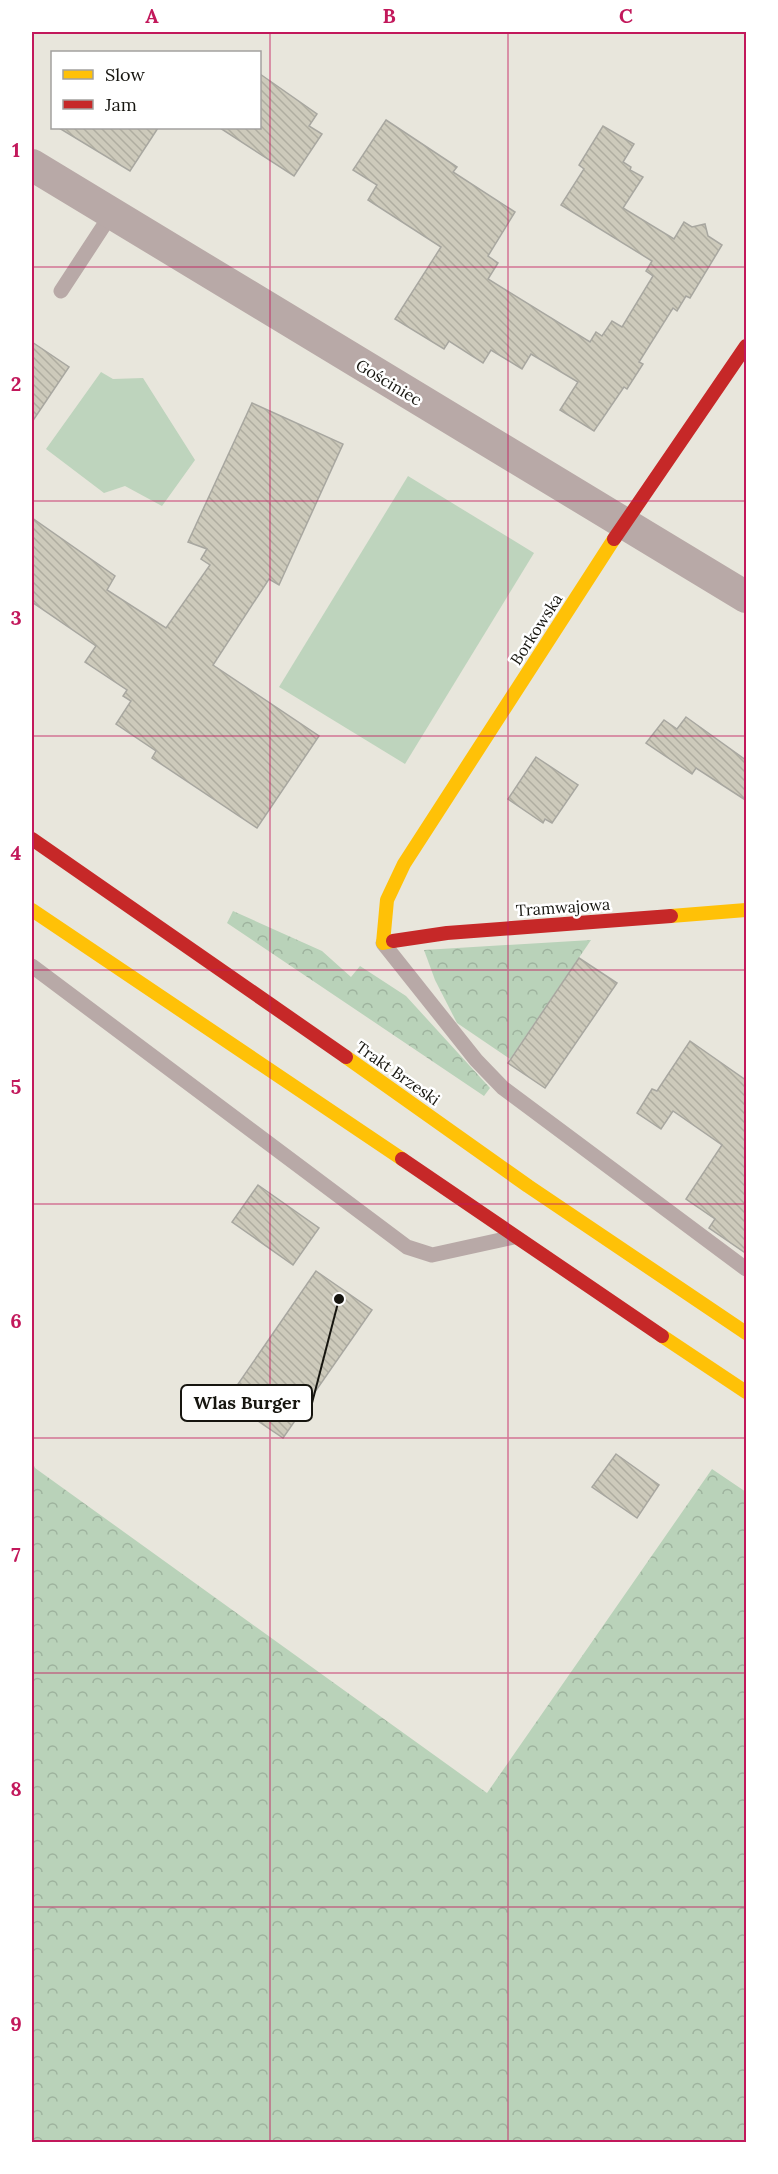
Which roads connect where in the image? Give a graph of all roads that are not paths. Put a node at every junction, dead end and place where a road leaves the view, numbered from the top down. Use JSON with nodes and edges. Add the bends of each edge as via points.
{"nodes":[{"id":1,"x":32,"y":165,"type":"edge"},
{"id":2,"x":112,"y":213,"type":"junction"},
{"id":3,"x":61,"y":291,"type":"dead end"},
{"id":4,"x":747,"y":346,"type":"edge"},
{"id":5,"x":624,"y":522,"type":"junction"},
{"id":6,"x":747,"y":597,"type":"edge"},
{"id":7,"x":32,"y":839,"type":"edge"},
{"id":8,"x":32,"y":910,"type":"edge"},
{"id":9,"x":747,"y":910,"type":"edge"},
{"id":10,"x":383,"y":943,"type":"junction"},
{"id":11,"x":32,"y":966,"type":"edge"},
{"id":12,"x":516,"y":1236,"type":"junction"},
{"id":13,"x":747,"y":1269,"type":"edge"},
{"id":14,"x":747,"y":1333,"type":"edge"},
{"id":15,"x":747,"y":1392,"type":"edge"}],
"edges":[{"from":1,"to":2,"type":"street","name":"Gościniec"},
{"from":2,"to":3,"type":"lane"},
{"from":2,"to":5,"type":"street","name":"Gościniec"},
{"from":4,"to":5,"type":"main road","name":"Borkowska"},
{"from":5,"to":6,"type":"street","name":"Gościniec"},
{"from":5,"to":10,"type":"main road","name":"Borkowska","via":[[404,864],[387,900]]},
{"from":7,"to":14,"type":"main road","name":"Trakt Brzeski","via":[[528,1186]]},
{"from":8,"to":12,"type":"main road"},
{"from":9,"to":10,"type":"main road","name":"Tramwajowa","via":[[447,933]]},
{"from":10,"to":13,"type":"lane","via":[[503,1088]]},
{"from":11,"to":12,"type":"lane","via":[[407,1246],[432,1255]]},
{"from":12,"to":15,"type":"main road"}]}
